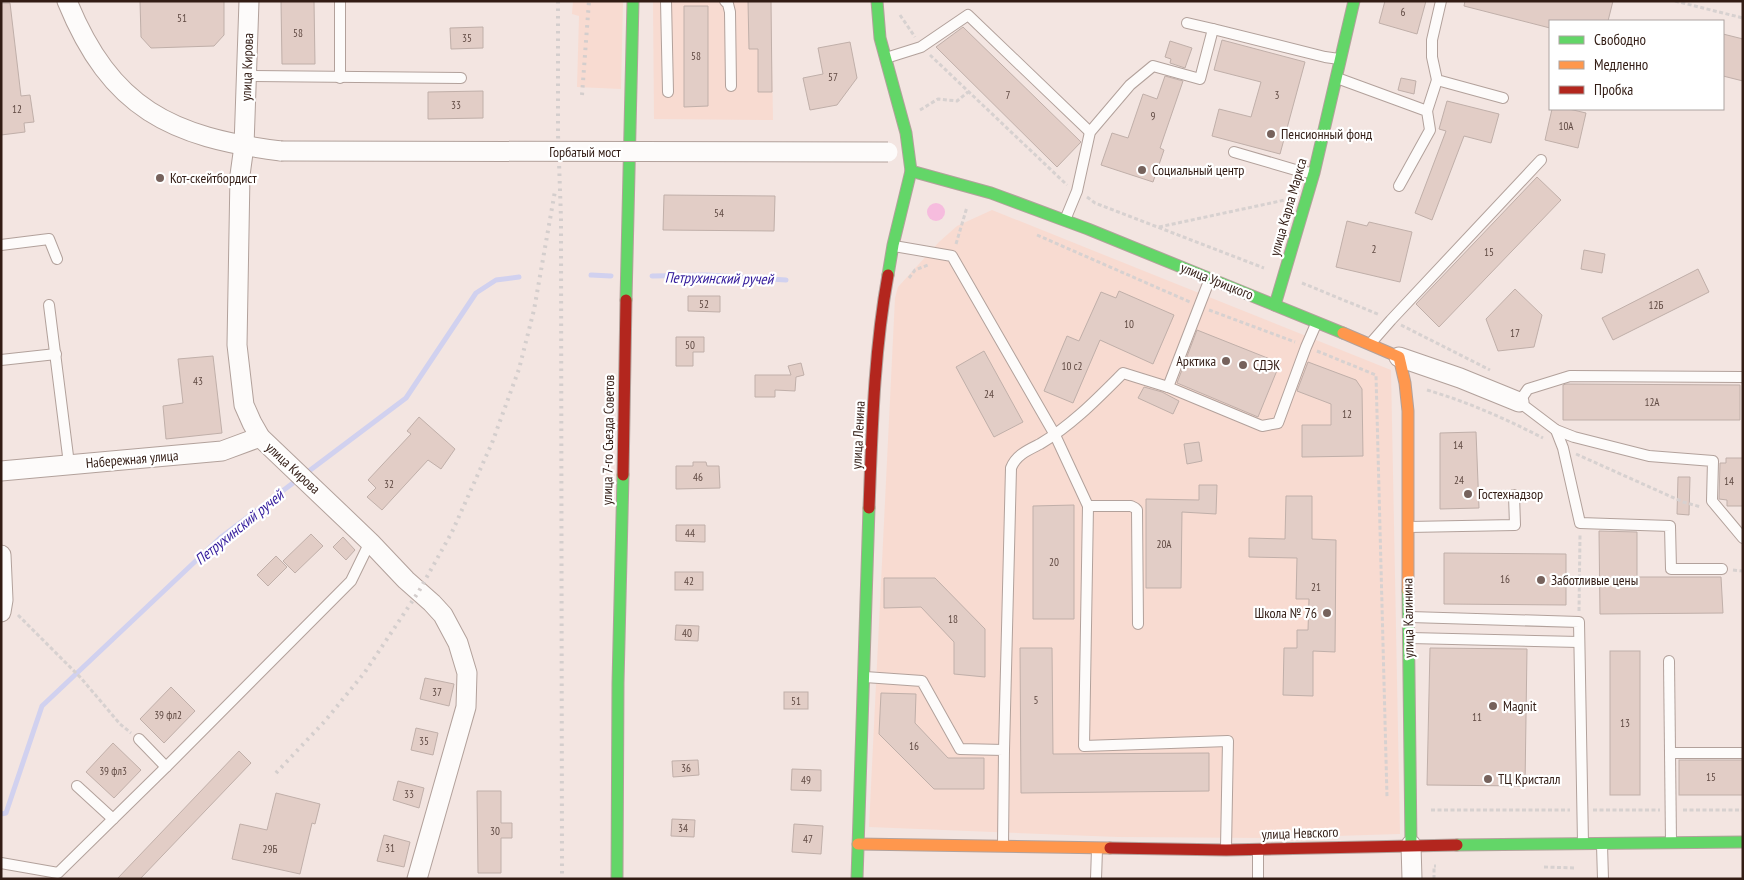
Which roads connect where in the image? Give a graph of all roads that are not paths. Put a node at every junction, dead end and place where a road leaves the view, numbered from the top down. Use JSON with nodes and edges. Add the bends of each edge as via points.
{"nodes":[{"id":1,"x":67,"y":1,"type":"edge"},
{"id":2,"x":249,"y":1,"type":"edge"},
{"id":3,"x":340,"y":1,"type":"edge"},
{"id":4,"x":634,"y":1,"type":"edge"},
{"id":5,"x":666,"y":1,"type":"edge"},
{"id":6,"x":725,"y":1,"type":"edge"},
{"id":7,"x":877,"y":1,"type":"edge"},
{"id":8,"x":1354,"y":1,"type":"edge"},
{"id":9,"x":1441,"y":1,"type":"edge"},
{"id":10,"x":1187,"y":23,"type":"dead end"},
{"id":11,"x":1213,"y":29,"type":"junction"},
{"id":12,"x":886,"y":58,"type":"junction"},
{"id":13,"x":1341,"y":59,"type":"junction"},
{"id":14,"x":247,"y":76,"type":"junction"},
{"id":15,"x":340,"y":78,"type":"junction"},
{"id":16,"x":461,"y":78,"type":"dead end"},
{"id":17,"x":1336,"y":78,"type":"junction"},
{"id":18,"x":1437,"y":80,"type":"junction"},
{"id":19,"x":732,"y":86,"type":"dead end"},
{"id":20,"x":668,"y":92,"type":"dead end"},
{"id":21,"x":1503,"y":98,"type":"dead end"},
{"id":22,"x":1427,"y":111,"type":"junction"},
{"id":23,"x":1090,"y":132,"type":"junction"},
{"id":24,"x":244,"y":146,"type":"junction"},
{"id":25,"x":888,"y":152,"type":"dead end"},
{"id":26,"x":1234,"y":152,"type":"dead end"},
{"id":27,"x":1541,"y":160,"type":"dead end"},
{"id":28,"x":911,"y":171,"type":"junction"},
{"id":29,"x":1314,"y":174,"type":"junction"},
{"id":30,"x":1399,"y":186,"type":"dead end"},
{"id":31,"x":1065,"y":221,"type":"junction"},
{"id":32,"x":1,"y":245,"type":"edge"},
{"id":33,"x":893,"y":245,"type":"junction"},
{"id":34,"x":57,"y":259,"type":"dead end"},
{"id":35,"x":1210,"y":279,"type":"junction"},
{"id":36,"x":1276,"y":304,"type":"junction"},
{"id":37,"x":50,"y":305,"type":"dead end"},
{"id":38,"x":1317,"y":323,"type":"junction"},
{"id":39,"x":1370,"y":344,"type":"junction"},
{"id":40,"x":56,"y":354,"type":"junction"},
{"id":41,"x":1399,"y":357,"type":"junction"},
{"id":42,"x":1,"y":360,"type":"edge"},
{"id":43,"x":1742,"y":378,"type":"edge"},
{"id":44,"x":1168,"y":387,"type":"junction"},
{"id":45,"x":1519,"y":402,"type":"junction"},
{"id":46,"x":1556,"y":430,"type":"junction"},
{"id":47,"x":1055,"y":435,"type":"junction"},
{"id":48,"x":260,"y":437,"type":"junction"},
{"id":49,"x":69,"y":464,"type":"junction"},
{"id":50,"x":1,"y":471,"type":"edge"},
{"id":51,"x":1514,"y":495,"type":"dead end"},
{"id":52,"x":1088,"y":506,"type":"junction"},
{"id":53,"x":1407,"y":527,"type":"junction"},
{"id":54,"x":1743,"y":538,"type":"edge"},
{"id":55,"x":370,"y":542,"type":"junction"},
{"id":56,"x":1,"y":555,"type":"edge"},
{"id":57,"x":1722,"y":568,"type":"dead end"},
{"id":58,"x":2,"y":606,"type":"edge"},
{"id":59,"x":1409,"y":618,"type":"junction"},
{"id":60,"x":1138,"y":624,"type":"dead end"},
{"id":61,"x":1409,"y":638,"type":"junction"},
{"id":62,"x":1579,"y":642,"type":"junction"},
{"id":63,"x":1670,"y":661,"type":"dead end"},
{"id":64,"x":864,"y":677,"type":"junction"},
{"id":65,"x":139,"y":739,"type":"road end"},
{"id":66,"x":1004,"y":750,"type":"junction"},
{"id":67,"x":1743,"y":752,"type":"edge"},
{"id":68,"x":1670,"y":753,"type":"junction"},
{"id":69,"x":166,"y":767,"type":"junction"},
{"id":70,"x":76,"y":786,"type":"dead end"},
{"id":71,"x":113,"y":819,"type":"junction"},
{"id":72,"x":1743,"y":842,"type":"edge"},
{"id":73,"x":1602,"y":843,"type":"junction"},
{"id":74,"x":858,"y":844,"type":"junction"},
{"id":75,"x":1583,"y":844,"type":"junction"},
{"id":76,"x":1671,"y":844,"type":"junction"},
{"id":77,"x":1412,"y":845,"type":"junction"},
{"id":78,"x":1003,"y":847,"type":"junction"},
{"id":79,"x":1097,"y":848,"type":"junction"},
{"id":80,"x":1226,"y":850,"type":"junction"},
{"id":81,"x":1258,"y":850,"type":"junction"},
{"id":82,"x":1,"y":864,"type":"edge"},
{"id":83,"x":56,"y":876,"type":"edge"},
{"id":84,"x":417,"y":879,"type":"edge"},
{"id":85,"x":617,"y":879,"type":"edge"},
{"id":86,"x":857,"y":879,"type":"edge"},
{"id":87,"x":1096,"y":879,"type":"edge"},
{"id":88,"x":1258,"y":879,"type":"edge"},
{"id":89,"x":1412,"y":879,"type":"edge"},
{"id":90,"x":1603,"y":879,"type":"edge"}],
"edges":[{"from":1,"to":24,"type":"street","name":"Горбатый мост","via":[[98,62],[124,93],[163,120],[208,138]]},
{"from":2,"to":14,"type":"street","name":"улица Кирова"},
{"from":3,"to":15,"type":"lane"},
{"from":4,"to":85,"type":"street","name":"улица 7-го Съезда Советов","via":[[618,683]]},
{"from":5,"to":20,"type":"lane"},
{"from":6,"to":19,"type":"lane","via":[[730,12]]},
{"from":7,"to":12,"type":"street","name":"улица Ленина","via":[[880,38]]},
{"from":8,"to":13,"type":"street","name":"улица Карла Маркса"},
{"from":9,"to":18,"type":"lane","via":[[1432,40]]},
{"from":10,"to":11,"type":"lane"},
{"from":11,"to":13,"type":"lane"},
{"from":11,"to":23,"type":"lane","via":[[1200,79],[1153,66],[1130,85]]},
{"from":12,"to":23,"type":"lane","via":[[921,47],[968,15]]},
{"from":12,"to":28,"type":"street","name":"улица Ленина","via":[[906,133]]},
{"from":13,"to":17,"type":"street","name":"улица Карла Маркса"},
{"from":14,"to":15,"type":"lane"},
{"from":14,"to":24,"type":"street","name":"улица Кирова"},
{"from":15,"to":16,"type":"lane"},
{"from":17,"to":22,"type":"lane"},
{"from":17,"to":29,"type":"street","name":"улица Карла Маркса"},
{"from":18,"to":21,"type":"lane"},
{"from":18,"to":22,"type":"lane"},
{"from":22,"to":30,"type":"lane","via":[[1430,130]]},
{"from":23,"to":31,"type":"lane","via":[[1077,191]]},
{"from":24,"to":25,"type":"street","name":"Горбатый мост","bridge":true,"via":[[281,151]]},
{"from":24,"to":48,"type":"street","name":"улица Кирова","via":[[240,175],[237,345],[244,405]]},
{"from":26,"to":29,"type":"lane"},
{"from":27,"to":39,"type":"lane"},
{"from":28,"to":31,"type":"street","name":"улица Урицкого","via":[[991,193]]},
{"from":28,"to":33,"type":"street","name":"улица Ленина"},
{"from":29,"to":36,"type":"street","name":"улица Карла Маркса"},
{"from":31,"to":35,"type":"street","name":"улица Урицкого"},
{"from":32,"to":34,"type":"lane","via":[[49,239]]},
{"from":33,"to":47,"type":"lane","via":[[952,256]]},
{"from":33,"to":64,"type":"street","name":"улица Ленина","via":[[880,317],[871,453]]},
{"from":35,"to":36,"type":"street","name":"улица Урицкого"},
{"from":35,"to":44,"type":"lane"},
{"from":36,"to":38,"type":"street","name":"улица Урицкого"},
{"from":37,"to":40,"type":"lane"},
{"from":38,"to":39,"type":"street","name":"улица Урицкого"},
{"from":38,"to":44,"type":"lane","via":[[1278,423],[1262,426]]},
{"from":39,"to":41,"type":"street","name":"улица Урицкого"},
{"from":40,"to":42,"type":"lane"},
{"from":40,"to":49,"type":"lane"},
{"from":41,"to":45,"type":"street","name":"улица Урицкого"},
{"from":41,"to":53,"type":"street","name":"улица Калинина","via":[[1408,411]]},
{"from":43,"to":45,"type":"lane","via":[[1570,376],[1528,389]]},
{"from":44,"to":47,"type":"lane","via":[[1123,373],[1081,415]]},
{"from":45,"to":46,"type":"lane"},
{"from":46,"to":54,"type":"lane","via":[[1649,456],[1713,461],[1712,501]]},
{"from":46,"to":57,"type":"lane","via":[[1580,524],[1670,526],[1671,569]]},
{"from":47,"to":52,"type":"lane"},
{"from":47,"to":66,"type":"lane","via":[[1019,456],[1011,468]]},
{"from":48,"to":49,"type":"street","name":"Набережная улица","via":[[222,451]]},
{"from":48,"to":55,"type":"street","name":"улица Кирова"},
{"from":49,"to":50,"type":"street","name":"Набережная улица"},
{"from":51,"to":53,"type":"lane","via":[[1515,525]]},
{"from":52,"to":60,"type":"lane","via":[[1131,506],[1137,510]]},
{"from":52,"to":80,"type":"lane","via":[[1084,746],[1228,741]]},
{"from":53,"to":59,"type":"street","name":"улица Калинина"},
{"from":55,"to":69,"type":"lane","via":[[351,581]]},
{"from":55,"to":84,"type":"street","name":"улица Кирова","via":[[443,615],[458,643],[467,674],[466,707]]},
{"from":56,"to":58,"type":"street"},
{"from":59,"to":61,"type":"street","name":"улица Калинина"},
{"from":59,"to":62,"type":"lane","via":[[1579,622]]},
{"from":61,"to":62,"type":"lane"},
{"from":61,"to":77,"type":"street","name":"улица Калинина"},
{"from":62,"to":75,"type":"lane"},
{"from":63,"to":68,"type":"lane"},
{"from":64,"to":66,"type":"lane","via":[[922,681],[960,749]]},
{"from":64,"to":74,"type":"street","name":"улица Ленина"},
{"from":65,"to":69,"type":"lane"},
{"from":66,"to":78,"type":"lane"},
{"from":67,"to":68,"type":"lane"},
{"from":68,"to":76,"type":"lane"},
{"from":69,"to":71,"type":"lane"},
{"from":70,"to":71,"type":"lane"},
{"from":71,"to":83,"type":"lane"},
{"from":72,"to":76,"type":"street","name":"улица Невского"},
{"from":73,"to":75,"type":"street","name":"улица Невского"},
{"from":73,"to":76,"type":"street","name":"улица Невского"},
{"from":73,"to":90,"type":"lane"},
{"from":74,"to":78,"type":"street","name":"улица Невского"},
{"from":74,"to":86,"type":"street","name":"улица Ленина"},
{"from":75,"to":77,"type":"street","name":"улица Невского"},
{"from":77,"to":81,"type":"street","name":"улица Невского"},
{"from":77,"to":89,"type":"street","name":"улица Калинина"},
{"from":78,"to":79,"type":"street","name":"улица Невского"},
{"from":79,"to":80,"type":"street","name":"улица Невского"},
{"from":79,"to":87,"type":"lane"},
{"from":80,"to":81,"type":"street","name":"улица Невского"},
{"from":81,"to":88,"type":"lane"},
{"from":82,"to":83,"type":"lane"}]}
